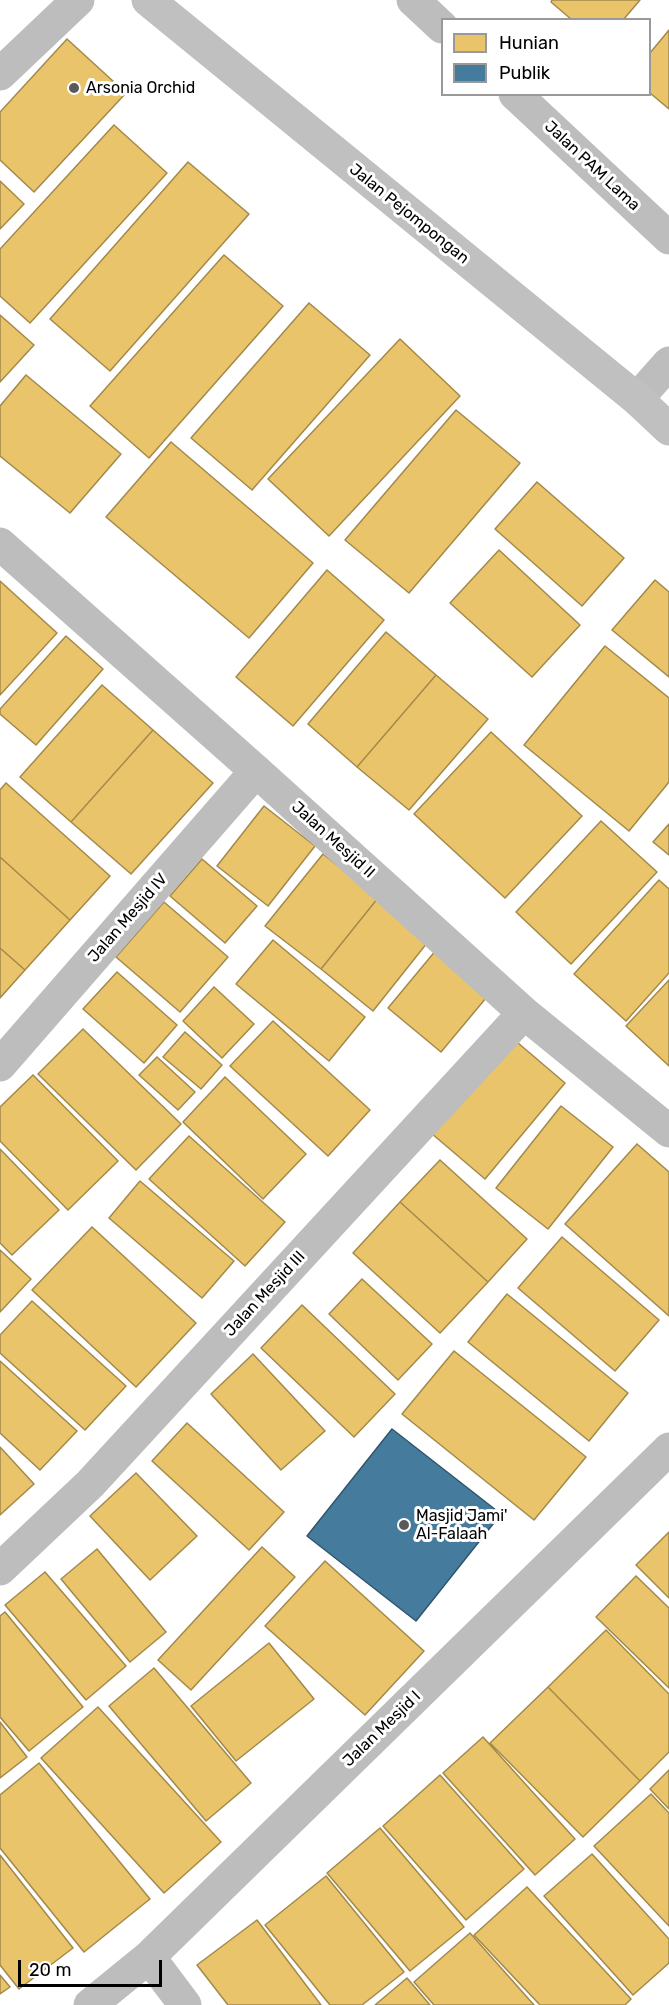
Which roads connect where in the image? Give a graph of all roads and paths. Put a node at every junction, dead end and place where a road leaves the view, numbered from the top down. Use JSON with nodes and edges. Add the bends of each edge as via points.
{"nodes":[{"id":1,"x":78,"y":0,"type":"edge"},
{"id":2,"x":148,"y":0,"type":"edge"},
{"id":3,"x":413,"y":0,"type":"edge"},
{"id":4,"x":441,"y":26,"type":"edge"},
{"id":5,"x":0,"y":74,"type":"edge"},
{"id":6,"x":517,"y":96,"type":"edge"},
{"id":7,"x":669,"y":238,"type":"edge"},
{"id":8,"x":669,"y":363,"type":"edge"},
{"id":9,"x":637,"y":399,"type":"junction"},
{"id":10,"x":669,"y":429,"type":"edge"},
{"id":11,"x":0,"y":544,"type":"edge"},
{"id":12,"x":256,"y":771,"type":"junction"},
{"id":13,"x":524,"y":1013,"type":"junction"},
{"id":14,"x":0,"y":1065,"type":"edge"},
{"id":15,"x":669,"y":1131,"type":"edge"},
{"id":16,"x":669,"y":1449,"type":"edge"},
{"id":17,"x":0,"y":1569,"type":"edge"},
{"id":18,"x":149,"y":1956,"type":"junction"},
{"id":19,"x":90,"y":2005,"type":"edge"},
{"id":20,"x":186,"y":2005,"type":"edge"}],
"edges":[{"from":1,"to":5,"type":"street"},
{"from":2,"to":9,"type":"street","name":"Jalan Pejompongan"},
{"from":3,"to":4,"type":"street"},
{"from":6,"to":7,"type":"street","name":"Jalan PAM Lama"},
{"from":8,"to":9,"type":"street"},
{"from":9,"to":10,"type":"street","name":"Jalan Pejompongan"},
{"from":11,"to":12,"type":"street","name":"Jalan Mesjid II"},
{"from":12,"to":13,"type":"street","name":"Jalan Mesjid II"},
{"from":12,"to":14,"type":"street","name":"Jalan Mesjid IV"},
{"from":13,"to":15,"type":"street","name":"Jalan Mesjid II"},
{"from":13,"to":17,"type":"street","name":"Jalan Mesjid III","via":[[90,1484]]},
{"from":16,"to":18,"type":"street","name":"Jalan Mesjid I"},
{"from":18,"to":19,"type":"street","name":"Jalan Mesjid I"},
{"from":18,"to":20,"type":"street"}]}
